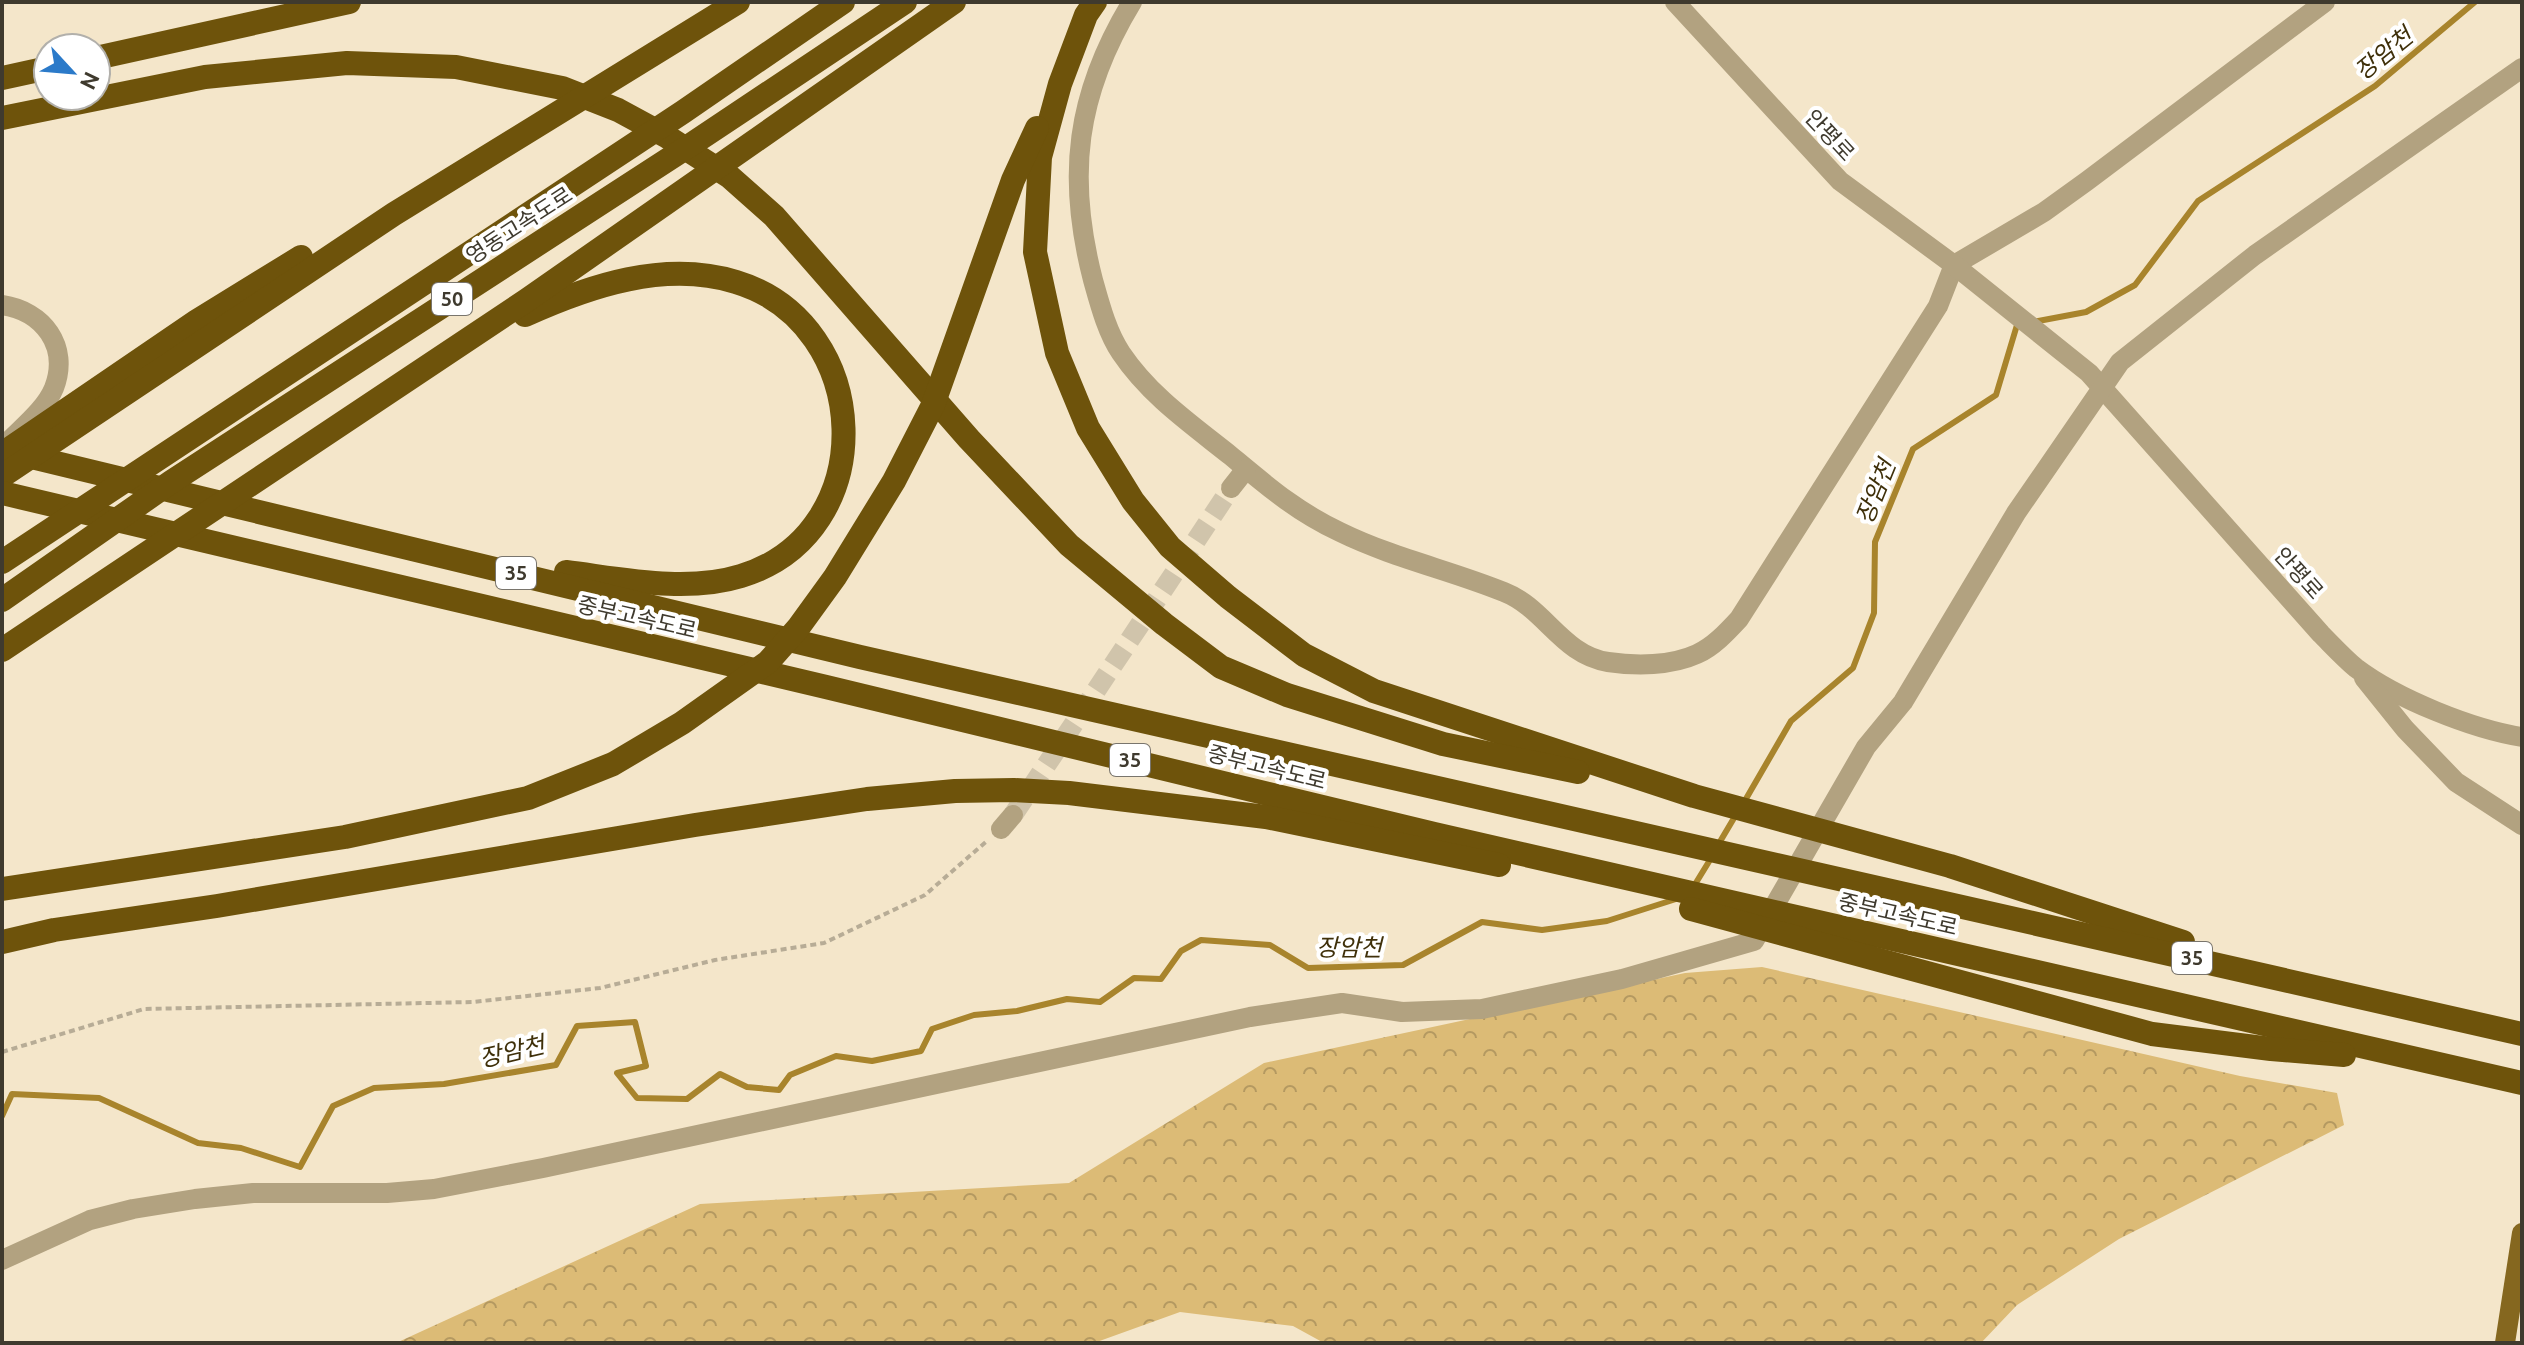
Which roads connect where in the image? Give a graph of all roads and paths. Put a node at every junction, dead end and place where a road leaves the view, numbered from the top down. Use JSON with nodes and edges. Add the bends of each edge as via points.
{"nodes":[{"id":1,"x":349,"y":2,"type":"edge"},
{"id":2,"x":725,"y":2,"type":"edge"},
{"id":3,"x":738,"y":2,"type":"edge"},
{"id":4,"x":843,"y":2,"type":"edge"},
{"id":5,"x":905,"y":2,"type":"edge"},
{"id":6,"x":954,"y":2,"type":"edge"},
{"id":7,"x":1095,"y":2,"type":"edge"},
{"id":8,"x":1132,"y":2,"type":"edge"},
{"id":9,"x":1675,"y":2,"type":"edge"},
{"id":10,"x":2325,"y":2,"type":"edge"},
{"id":11,"x":112,"y":54,"type":"edge"},
{"id":12,"x":1070,"y":58,"type":"junction"},
{"id":13,"x":2522,"y":68,"type":"edge"},
{"id":14,"x":32,"y":71,"type":"edge"},
{"id":15,"x":2,"y":78,"type":"edge"},
{"id":16,"x":2,"y":118,"type":"edge"},
{"id":17,"x":1962,"y":272,"type":"junction"},
{"id":18,"x":2,"y":305,"type":"edge"},
{"id":19,"x":457,"y":346,"type":"junction"},
{"id":20,"x":2096,"y":380,"type":"junction"},
{"id":21,"x":2,"y":451,"type":"edge"},
{"id":22,"x":1246,"y":469,"type":"junction"},
{"id":23,"x":2,"y":476,"type":"edge"},
{"id":24,"x":1231,"y":488,"type":"tunnel mouth"},
{"id":25,"x":2,"y":493,"type":"edge"},
{"id":26,"x":466,"y":561,"type":"junction"},
{"id":27,"x":2,"y":562,"type":"edge"},
{"id":28,"x":2,"y":600,"type":"edge"},
{"id":29,"x":2,"y":650,"type":"edge"},
{"id":30,"x":2357,"y":669,"type":"junction"},
{"id":31,"x":2522,"y":737,"type":"edge"},
{"id":32,"x":1694,"y":796,"type":"junction"},
{"id":33,"x":1007,"y":822,"type":"tunnel mouth"},
{"id":34,"x":2522,"y":825,"type":"edge"},
{"id":35,"x":2,"y":889,"type":"edge"},
{"id":36,"x":2,"y":942,"type":"edge"},
{"id":37,"x":2514,"y":1032,"type":"edge"},
{"id":38,"x":2,"y":1052,"type":"edge"},
{"id":39,"x":2431,"y":1062,"type":"junction"},
{"id":40,"x":2511,"y":1081,"type":"edge"},
{"id":41,"x":2522,"y":1233,"type":"edge"},
{"id":42,"x":2,"y":1260,"type":"edge"},
{"id":43,"x":2505,"y":1343,"type":"edge"}],
"edges":[{"from":1,"to":11,"type":"highway"},
{"from":2,"to":21,"type":"highway","via":[[210,313]]},
{"from":3,"to":23,"type":"highway","via":[[394,214]]},
{"from":4,"to":27,"type":"highway","name":"영동고속도로","number":"50"},
{"from":5,"to":28,"type":"highway","name":"영동고속도로","number":"50","via":[[171,482]]},
{"from":6,"to":19,"type":"highway"},
{"from":7,"to":12,"type":"highway"},
{"from":8,"to":22,"type":"street","via":[[1098,69],[1084,111],[1077,161],[1088,261],[1102,312],[1120,351],[1145,385]]},
{"from":9,"to":17,"type":"street","name":"안평로","via":[[1840,181]]},
{"from":10,"to":17,"type":"street"},
{"from":12,"to":32,"type":"highway","via":[[1040,157],[1035,252],[1057,353],[1088,428],[1133,501],[1170,547],[1304,655],[1374,691]]},
{"from":12,"to":35,"type":"highway","via":[[1013,180],[926,418],[835,577],[768,662],[613,764],[528,798],[345,837]]},
{"from":13,"to":20,"type":"street","via":[[2255,255]]},
{"from":14,"to":15,"type":"highway"},
{"from":16,"to":32,"type":"highway","via":[[205,77],[347,63],[456,67],[562,88],[618,110],[730,177],[774,216],[1069,545],[1221,667],[1287,695],[1443,744]]},
{"from":17,"to":20,"type":"street","name":"안평로"},
{"from":17,"to":22,"type":"street","via":[[1739,619],[1698,654],[1640,665],[1604,661],[1574,649],[1529,605],[1506,592],[1399,558],[1339,532],[1287,503]]},
{"from":18,"to":21,"type":"street","via":[[30,312],[42,322],[52,337],[58,365],[54,389]]},
{"from":19,"to":26,"type":"highway","via":[[573,294],[633,278],[672,275],[734,281],[778,303],[815,337],[838,385],[843,417],[837,479],[815,523],[783,555],[742,576],[660,582]]},
{"from":19,"to":29,"type":"highway"},
{"from":20,"to":30,"type":"street","name":"안평로"},
{"from":20,"to":42,"type":"street","via":[[1903,702],[1866,747],[1754,941],[1622,979],[1482,1009],[1402,1012],[1342,1003],[1250,1017],[434,1189],[253,1193],[133,1209],[90,1220]]},
{"from":21,"to":26,"type":"highway","name":"중부고속도로","number":"35"},
{"from":22,"to":24,"type":"street"},
{"from":25,"to":39,"type":"highway","name":"중부고속도로","number":"35","via":[[1434,834]]},
{"from":26,"to":37,"type":"highway","name":"중부고속도로","number":"35","via":[[860,657]]},
{"from":30,"to":31,"type":"street","name":"안평로","via":[[2449,716]]},
{"from":30,"to":34,"type":"street","via":[[2456,782]]},
{"from":32,"to":37,"type":"highway","via":[[1950,866],[2181,942]]},
{"from":33,"to":38,"type":"path","via":[[925,895],[824,943],[715,960],[600,988],[473,1002],[144,1009]]},
{"from":36,"to":39,"type":"highway","via":[[867,799],[1014,790],[1266,817],[1635,894],[2152,1034]]},
{"from":39,"to":40,"type":"highway","name":"중부고속도로","number":"35"},
{"from":41,"to":43,"type":"main road"}]}
